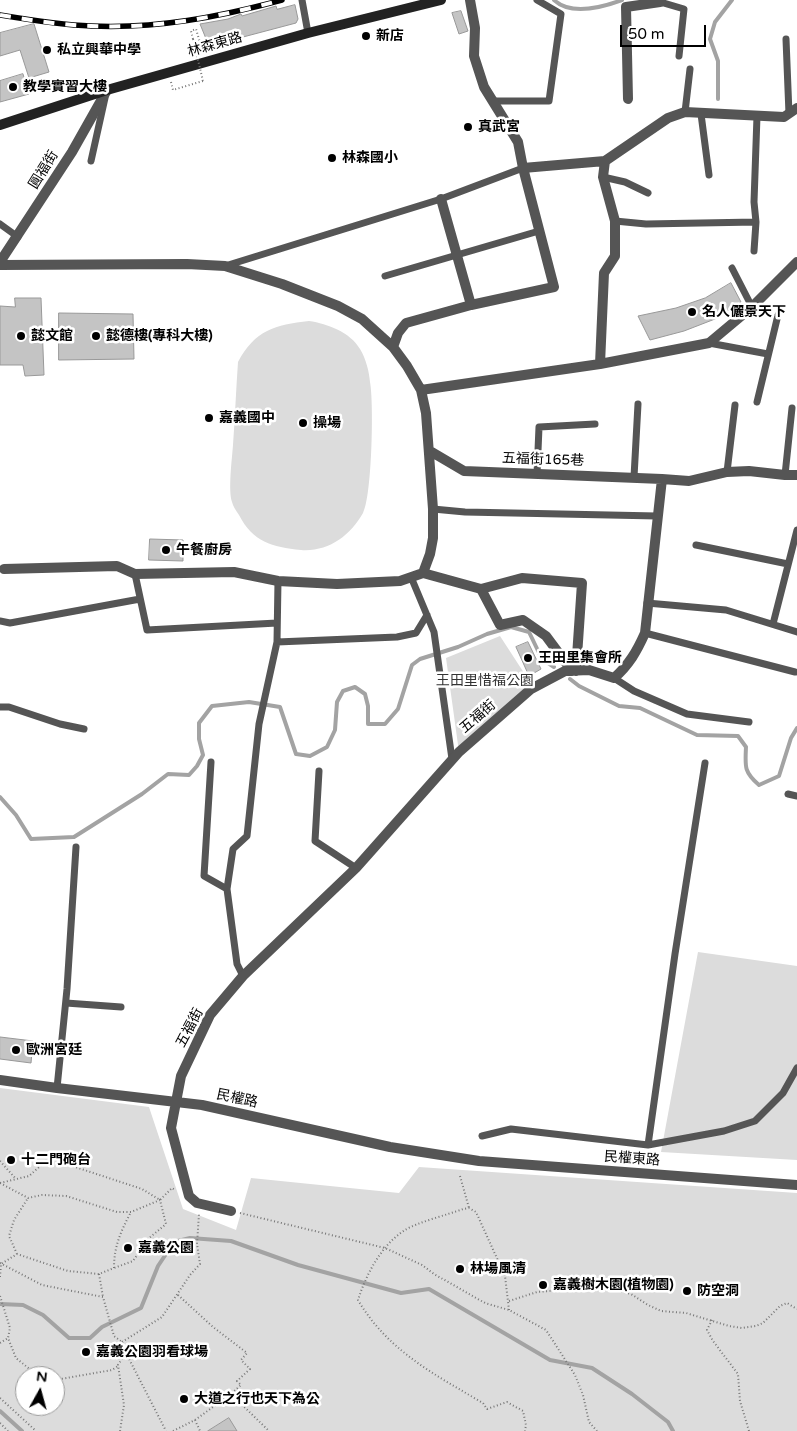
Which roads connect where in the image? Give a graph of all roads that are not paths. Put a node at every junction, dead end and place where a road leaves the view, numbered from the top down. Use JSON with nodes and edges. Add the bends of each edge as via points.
{"nodes":[{"id":1,"x":302,"y":0,"type":"edge"},
{"id":2,"x":441,"y":0,"type":"edge"},
{"id":3,"x":470,"y":0,"type":"edge"},
{"id":4,"x":536,"y":0,"type":"edge"},
{"id":5,"x":660,"y":1,"type":"edge"},
{"id":6,"x":308,"y":33,"type":"junction"},
{"id":7,"x":786,"y":39,"type":"dead end"},
{"id":8,"x":679,"y":56,"type":"dead end"},
{"id":9,"x":690,"y":69,"type":"dead end"},
{"id":10,"x":107,"y":90,"type":"junction"},
{"id":11,"x":628,"y":99,"type":"dead end"},
{"id":12,"x":492,"y":101,"type":"junction"},
{"id":13,"x":793,"y":111,"type":"edge"},
{"id":14,"x":685,"y":112,"type":"junction"},
{"id":15,"x":701,"y":114,"type":"junction"},
{"id":16,"x":757,"y":116,"type":"junction"},
{"id":17,"x":0,"y":125,"type":"edge"},
{"id":18,"x":91,"y":161,"type":"dead end"},
{"id":19,"x":605,"y":161,"type":"junction"},
{"id":20,"x":523,"y":168,"type":"junction"},
{"id":21,"x":710,"y":175,"type":"dead end"},
{"id":22,"x":603,"y":177,"type":"junction"},
{"id":23,"x":648,"y":193,"type":"dead end"},
{"id":24,"x":441,"y":198,"type":"junction"},
{"id":25,"x":615,"y":221,"type":"junction"},
{"id":26,"x":756,"y":222,"type":"junction"},
{"id":27,"x":0,"y":224,"type":"edge"},
{"id":28,"x":539,"y":231,"type":"junction"},
{"id":29,"x":18,"y":237,"type":"junction"},
{"id":30,"x":754,"y":251,"type":"dead end"},
{"id":31,"x":457,"y":256,"type":"junction"},
{"id":32,"x":797,"y":262,"type":"edge"},
{"id":33,"x":0,"y":264,"type":"edge"},
{"id":34,"x":225,"y":266,"type":"junction"},
{"id":35,"x":732,"y":268,"type":"dead end"},
{"id":36,"x":385,"y":276,"type":"dead end"},
{"id":37,"x":471,"y":305,"type":"junction"},
{"id":38,"x":752,"y":307,"type":"junction"},
{"id":39,"x":778,"y":314,"type":"dead end"},
{"id":40,"x":709,"y":343,"type":"junction"},
{"id":41,"x":393,"y":346,"type":"junction"},
{"id":42,"x":768,"y":354,"type":"junction"},
{"id":43,"x":600,"y":364,"type":"junction"},
{"id":44,"x":421,"y":390,"type":"junction"},
{"id":45,"x":757,"y":402,"type":"dead end"},
{"id":46,"x":638,"y":404,"type":"dead end"},
{"id":47,"x":735,"y":405,"type":"dead end"},
{"id":48,"x":792,"y":408,"type":"dead end"},
{"id":49,"x":595,"y":424,"type":"dead end"},
{"id":50,"x":430,"y":451,"type":"junction"},
{"id":51,"x":728,"y":472,"type":"junction"},
{"id":52,"x":537,"y":474,"type":"junction"},
{"id":53,"x":785,"y":475,"type":"junction"},
{"id":54,"x":797,"y":475,"type":"edge"},
{"id":55,"x":634,"y":477,"type":"junction"},
{"id":56,"x":662,"y":479,"type":"junction"},
{"id":57,"x":433,"y":508,"type":"junction"},
{"id":58,"x":657,"y":516,"type":"junction"},
{"id":59,"x":797,"y":532,"type":"edge"},
{"id":60,"x":696,"y":545,"type":"dead end"},
{"id":61,"x":788,"y":564,"type":"junction"},
{"id":62,"x":1,"y":572,"type":"edge"},
{"id":63,"x":423,"y":573,"type":"junction"},
{"id":64,"x":136,"y":574,"type":"junction"},
{"id":65,"x":411,"y":578,"type":"junction"},
{"id":66,"x":278,"y":581,"type":"junction"},
{"id":67,"x":481,"y":589,"type":"junction"},
{"id":68,"x":140,"y":599,"type":"junction"},
{"id":69,"x":647,"y":602,"type":"junction"},
{"id":70,"x":427,"y":615,"type":"junction"},
{"id":71,"x":0,"y":621,"type":"edge"},
{"id":72,"x":277,"y":623,"type":"junction"},
{"id":73,"x":773,"y":624,"type":"junction"},
{"id":74,"x":797,"y":632,"type":"edge"},
{"id":75,"x":646,"y":633,"type":"junction"},
{"id":76,"x":277,"y":642,"type":"junction"},
{"id":77,"x":574,"y":671,"type":"junction"},
{"id":78,"x":795,"y":672,"type":"dead end"},
{"id":79,"x":614,"y":678,"type":"junction"},
{"id":80,"x":0,"y":707,"type":"edge"},
{"id":81,"x":749,"y":722,"type":"dead end"},
{"id":82,"x":84,"y":729,"type":"dead end"},
{"id":83,"x":452,"y":759,"type":"junction"},
{"id":84,"x":211,"y":762,"type":"dead end"},
{"id":85,"x":704,"y":763,"type":"dead end"},
{"id":86,"x":319,"y":772,"type":"dead end"},
{"id":87,"x":788,"y":794,"type":"dead end"},
{"id":88,"x":797,"y":796,"type":"edge"},
{"id":89,"x":76,"y":848,"type":"dead end"},
{"id":90,"x":356,"y":868,"type":"junction"},
{"id":91,"x":227,"y":889,"type":"junction"},
{"id":92,"x":243,"y":976,"type":"junction"},
{"id":93,"x":66,"y":1003,"type":"junction"},
{"id":94,"x":121,"y":1007,"type":"dead end"},
{"id":95,"x":797,"y":1068,"type":"edge"},
{"id":96,"x":0,"y":1080,"type":"edge"},
{"id":97,"x":57,"y":1088,"type":"junction"},
{"id":98,"x":175,"y":1103,"type":"junction"},
{"id":99,"x":482,"y":1136,"type":"dead end"},
{"id":100,"x":648,"y":1145,"type":"junction"},
{"id":101,"x":466,"y":1159,"type":"joint"},
{"id":102,"x":797,"y":1185,"type":"edge"},
{"id":103,"x":231,"y":1210,"type":"road end"}],
"edges":[{"from":1,"to":6,"type":"lane"},
{"from":2,"to":6,"type":"main road","name":"林森東路"},
{"from":3,"to":12,"type":"street","via":[[475,28],[474,56]]},
{"from":4,"to":12,"type":"lane","via":[[561,14],[550,101]]},
{"from":5,"to":8,"type":"lane","via":[[684,9]]},
{"from":5,"to":11,"type":"street","via":[[626,7]]},
{"from":6,"to":10,"type":"main road","name":"林森東路"},
{"from":7,"to":13,"type":"lane"},
{"from":9,"to":14,"type":"lane"},
{"from":10,"to":17,"type":"main road","name":"林森東路"},
{"from":10,"to":18,"type":"lane"},
{"from":10,"to":29,"type":"street","name":"圓福街"},
{"from":12,"to":20,"type":"street","via":[[518,142]]},
{"from":13,"to":16,"type":"street","via":[[784,117]]},
{"from":14,"to":15,"type":"street"},
{"from":14,"to":19,"type":"street","via":[[668,118]]},
{"from":15,"to":16,"type":"street"},
{"from":15,"to":21,"type":"lane"},
{"from":16,"to":26,"type":"lane"},
{"from":19,"to":20,"type":"street"},
{"from":19,"to":22,"type":"street"},
{"from":20,"to":24,"type":"lane"},
{"from":20,"to":28,"type":"street"},
{"from":22,"to":23,"type":"lane","via":[[625,182]]},
{"from":22,"to":25,"type":"street"},
{"from":24,"to":31,"type":"street"},
{"from":24,"to":34,"type":"lane"},
{"from":25,"to":26,"type":"lane","via":[[646,224]]},
{"from":25,"to":43,"type":"street","via":[[615,256],[604,273]]},
{"from":26,"to":30,"type":"lane"},
{"from":27,"to":29,"type":"lane"},
{"from":28,"to":31,"type":"lane"},
{"from":28,"to":37,"type":"street","via":[[554,287]]},
{"from":29,"to":33,"type":"street","name":"圓福街"},
{"from":31,"to":36,"type":"lane"},
{"from":31,"to":37,"type":"street"},
{"from":32,"to":38,"type":"street"},
{"from":33,"to":34,"type":"street"},
{"from":34,"to":41,"type":"street","via":[[338,306],[362,319]]},
{"from":35,"to":38,"type":"lane"},
{"from":37,"to":41,"type":"street","via":[[406,323]]},
{"from":38,"to":40,"type":"street"},
{"from":39,"to":42,"type":"lane"},
{"from":40,"to":42,"type":"lane"},
{"from":40,"to":43,"type":"street"},
{"from":41,"to":44,"type":"street"},
{"from":42,"to":45,"type":"lane"},
{"from":43,"to":44,"type":"street"},
{"from":44,"to":50,"type":"street"},
{"from":46,"to":55,"type":"lane"},
{"from":47,"to":51,"type":"lane"},
{"from":48,"to":53,"type":"lane"},
{"from":49,"to":52,"type":"lane","via":[[539,427]]},
{"from":50,"to":52,"type":"street","name":"五福街165巷","via":[[464,472]]},
{"from":50,"to":57,"type":"street"},
{"from":51,"to":53,"type":"street"},
{"from":51,"to":56,"type":"street","via":[[689,481]]},
{"from":52,"to":55,"type":"street","name":"五福街165巷"},
{"from":53,"to":54,"type":"street"},
{"from":55,"to":56,"type":"street","name":"五福街165巷"},
{"from":56,"to":58,"type":"street"},
{"from":57,"to":58,"type":"lane","via":[[465,512]]},
{"from":57,"to":63,"type":"street","via":[[433,538]]},
{"from":58,"to":69,"type":"street"},
{"from":59,"to":61,"type":"lane"},
{"from":60,"to":61,"type":"lane"},
{"from":61,"to":73,"type":"lane"},
{"from":62,"to":64,"type":"street","via":[[117,566]]},
{"from":63,"to":65,"type":"street"},
{"from":63,"to":67,"type":"street"},
{"from":64,"to":66,"type":"street","via":[[234,572]]},
{"from":64,"to":68,"type":"lane"},
{"from":65,"to":66,"type":"street","via":[[337,584]]},
{"from":65,"to":70,"type":"lane"},
{"from":66,"to":72,"type":"lane"},
{"from":67,"to":77,"type":"street","via":[[500,625],[524,620],[546,636]]},
{"from":67,"to":77,"type":"street","via":[[522,578],[582,583]]},
{"from":68,"to":71,"type":"lane","via":[[10,623]]},
{"from":68,"to":72,"type":"lane","via":[[147,630]]},
{"from":69,"to":73,"type":"lane","via":[[726,610]]},
{"from":69,"to":75,"type":"street"},
{"from":70,"to":76,"type":"lane","via":[[416,632],[397,637]]},
{"from":70,"to":83,"type":"lane","via":[[434,632]]},
{"from":72,"to":76,"type":"lane"},
{"from":73,"to":74,"type":"lane"},
{"from":75,"to":78,"type":"lane"},
{"from":75,"to":79,"type":"street","via":[[637,652]]},
{"from":76,"to":91,"type":"lane","via":[[259,724],[247,836],[233,849]]},
{"from":77,"to":79,"type":"street","name":"五福街","via":[[589,670]]},
{"from":77,"to":83,"type":"street","name":"五福街","via":[[565,672],[531,689]]},
{"from":79,"to":81,"type":"lane","via":[[634,691],[687,714]]},
{"from":80,"to":82,"type":"lane"},
{"from":83,"to":90,"type":"street","name":"五福街"},
{"from":84,"to":91,"type":"lane","via":[[204,876]]},
{"from":85,"to":100,"type":"lane"},
{"from":86,"to":90,"type":"lane","via":[[315,841]]},
{"from":87,"to":88,"type":"lane"},
{"from":89,"to":93,"type":"lane"},
{"from":90,"to":92,"type":"street","name":"五福街"},
{"from":91,"to":92,"type":"lane","via":[[238,964]]},
{"from":92,"to":98,"type":"street","name":"五福街","via":[[210,1015],[182,1076]]},
{"from":93,"to":94,"type":"lane"},
{"from":93,"to":97,"type":"lane"},
{"from":95,"to":100,"type":"lane","via":[[783,1093],[754,1121],[724,1131]]},
{"from":96,"to":97,"type":"street","name":"民權路"},
{"from":97,"to":98,"type":"street","name":"民權路"},
{"from":98,"to":101,"type":"street","name":"民權路","via":[[202,1105],[390,1147]]},
{"from":98,"to":103,"type":"street","name":"五福街","via":[[171,1128],[188,1196],[198,1203]]},
{"from":99,"to":100,"type":"lane","via":[[511,1129]]},
{"from":101,"to":102,"type":"street","name":"民權東路"}]}
